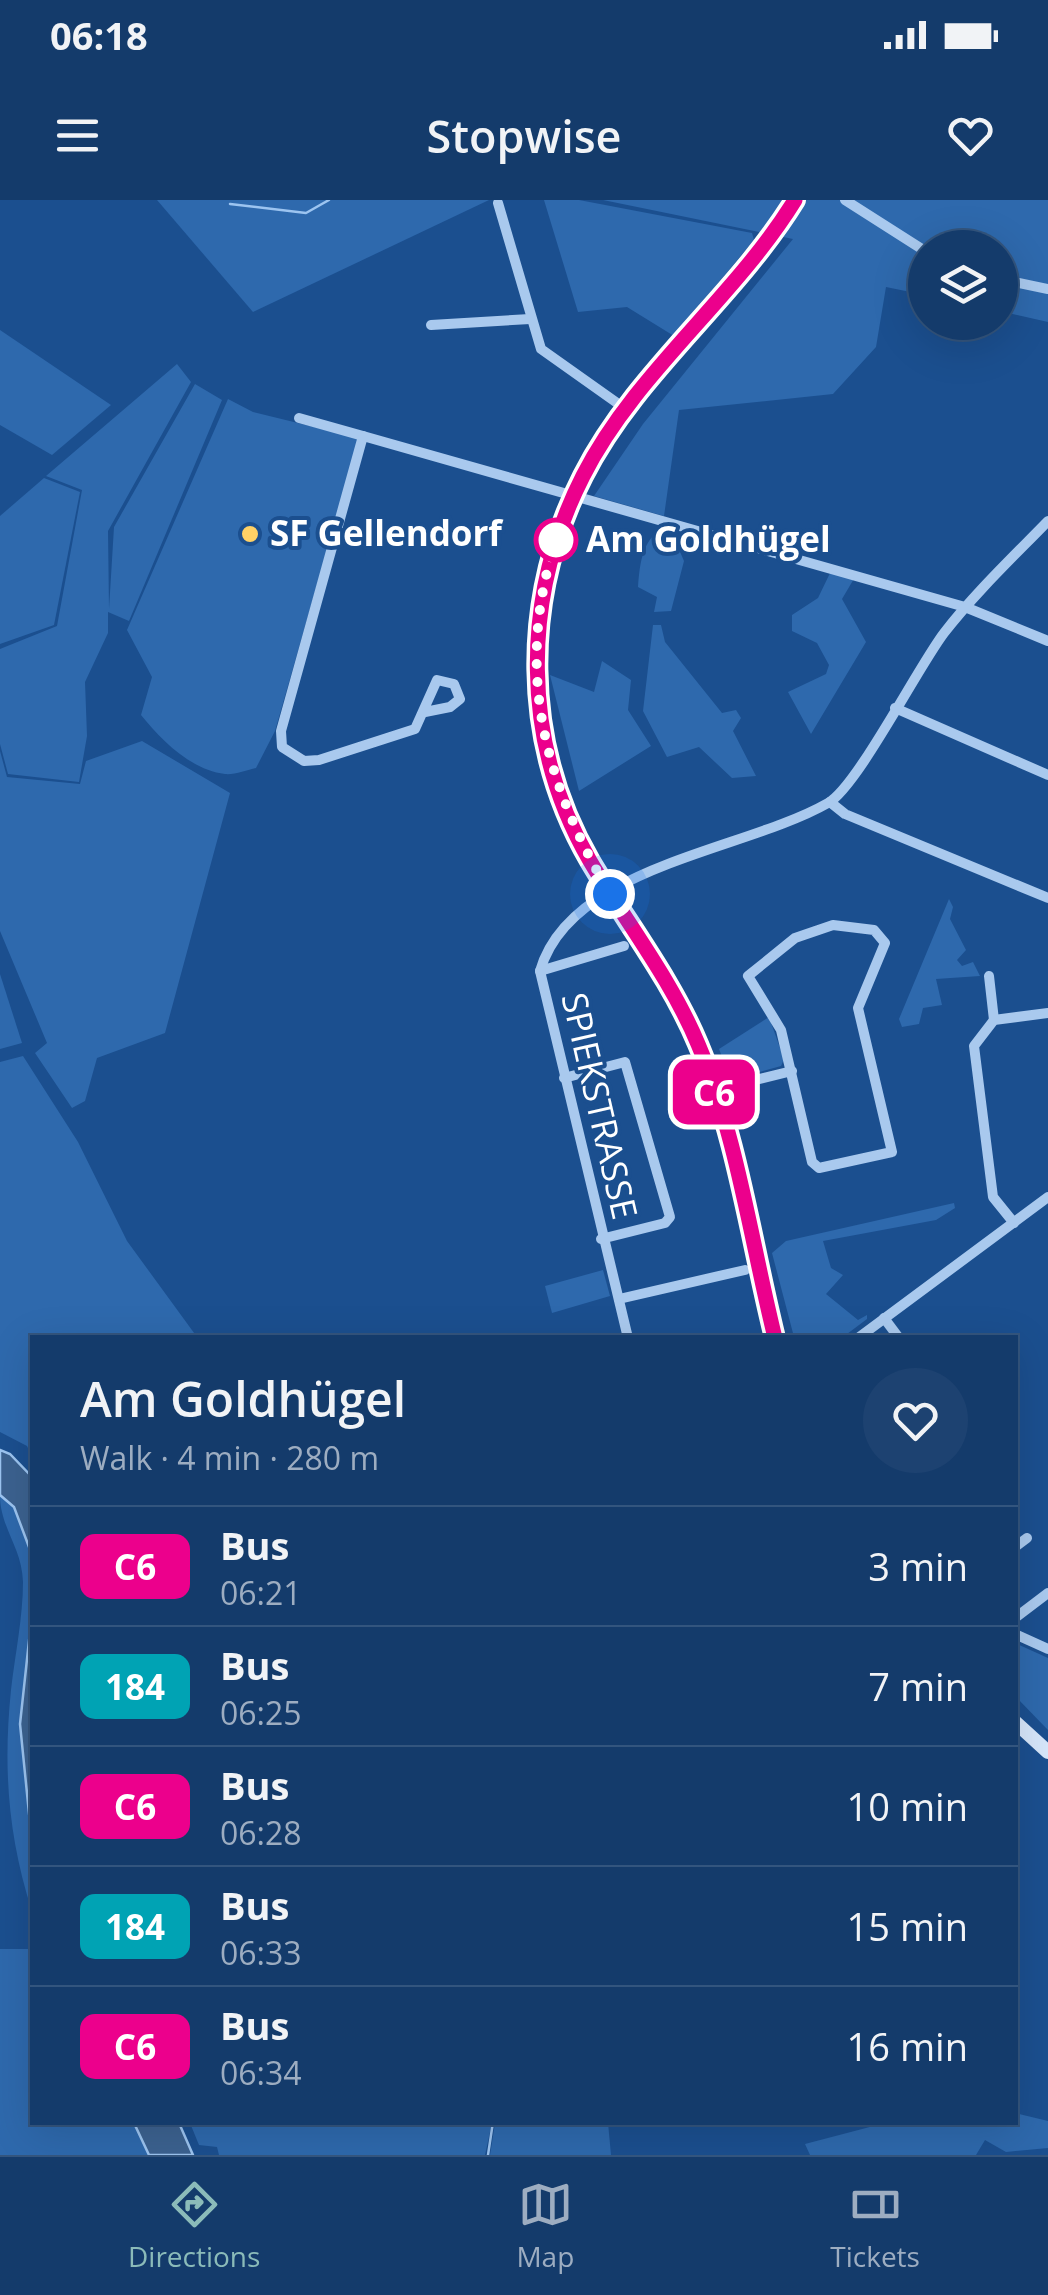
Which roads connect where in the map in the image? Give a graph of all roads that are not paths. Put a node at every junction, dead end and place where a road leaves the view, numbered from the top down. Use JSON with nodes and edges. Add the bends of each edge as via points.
{"nodes":[{"id":1,"x":794,"y":200,"type":"edge"},
{"id":2,"x":846,"y":200,"type":"edge"},
{"id":3,"x":498,"y":203,"type":"dead end"},
{"id":4,"x":908,"y":240,"type":"edge"},
{"id":5,"x":1018,"y":282,"type":"edge"},
{"id":6,"x":1048,"y":289,"type":"edge"},
{"id":7,"x":530,"y":319,"type":"junction"},
{"id":8,"x":431,"y":325,"type":"dead end"},
{"id":9,"x":627,"y":410,"type":"junction"},
{"id":10,"x":300,"y":418,"type":"dead end"},
{"id":11,"x":364,"y":436,"type":"junction"},
{"id":12,"x":574,"y":495,"type":"junction"},
{"id":13,"x":1048,"y":521,"type":"edge"},
{"id":14,"x":965,"y":607,"type":"junction"},
{"id":15,"x":1048,"y":642,"type":"edge"},
{"id":16,"x":895,"y":708,"type":"junction"},
{"id":17,"x":425,"y":712,"type":"dead end"},
{"id":18,"x":1048,"y":774,"type":"edge"},
{"id":19,"x":830,"y":802,"type":"junction"},
{"id":20,"x":610,"y":894,"type":"junction"},
{"id":21,"x":1048,"y":898,"type":"edge"},
{"id":22,"x":624,"y":946,"type":"dead end"},
{"id":23,"x":540,"y":971,"type":"junction"},
{"id":24,"x":989,"y":976,"type":"dead end"},
{"id":25,"x":1048,"y":1013,"type":"edge"},
{"id":26,"x":994,"y":1020,"type":"junction"},
{"id":27,"x":792,"y":1071,"type":"junction"},
{"id":28,"x":564,"y":1078,"type":"junction"},
{"id":29,"x":714,"y":1090,"type":"junction"},
{"id":30,"x":1048,"y":1197,"type":"edge"},
{"id":31,"x":1014,"y":1223,"type":"junction"},
{"id":32,"x":601,"y":1238,"type":"junction"},
{"id":33,"x":745,"y":1270,"type":"dead end"},
{"id":34,"x":618,"y":1299,"type":"junction"},
{"id":35,"x":884,"y":1318,"type":"junction"},
{"id":36,"x":627,"y":1335,"type":"edge"},
{"id":37,"x":773,"y":1335,"type":"edge"},
{"id":38,"x":863,"y":1335,"type":"edge"},
{"id":39,"x":897,"y":1335,"type":"edge"},
{"id":40,"x":1028,"y":1538,"type":"dead end"},
{"id":41,"x":1018,"y":1545,"type":"edge"},
{"id":42,"x":1048,"y":1593,"type":"edge"},
{"id":43,"x":1018,"y":1616,"type":"edge"},
{"id":44,"x":1018,"y":1635,"type":"edge"},
{"id":45,"x":1048,"y":1648,"type":"edge"},
{"id":46,"x":1018,"y":1725,"type":"edge"},
{"id":47,"x":1048,"y":1752,"type":"edge"}],
"edges":[{"from":1,"to":9,"type":"main road","via":[[737,281]]},
{"from":2,"to":4,"type":"street"},
{"from":3,"to":7,"type":"street"},
{"from":5,"to":6,"type":"street"},
{"from":7,"to":8,"type":"street"},
{"from":7,"to":9,"type":"street","via":[[541,350]]},
{"from":9,"to":12,"type":"main road"},
{"from":10,"to":11,"type":"street"},
{"from":11,"to":12,"type":"street"},
{"from":11,"to":17,"type":"street","via":[[281,731],[282,747],[304,761],[319,760],[416,729]]},
{"from":12,"to":14,"type":"street"},
{"from":12,"to":20,"type":"main road","via":[[547,572],[537,687],[556,786]]},
{"from":13,"to":14,"type":"street"},
{"from":14,"to":15,"type":"street"},
{"from":14,"to":16,"type":"street"},
{"from":16,"to":18,"type":"street"},
{"from":16,"to":19,"type":"street"},
{"from":19,"to":20,"type":"street","name":"SPIEKSTRASSE"},
{"from":19,"to":21,"type":"street"},
{"from":20,"to":23,"type":"street","name":"SPIEKSTRASSE","via":[[560,930]]},
{"from":20,"to":29,"type":"main road","via":[[681,1009]]},
{"from":22,"to":23,"type":"street"},
{"from":23,"to":28,"type":"street","name":"SPIEKSTRASSE"},
{"from":24,"to":26,"type":"street"},
{"from":25,"to":26,"type":"street"},
{"from":26,"to":31,"type":"street","via":[[974,1046],[993,1197]]},
{"from":27,"to":27,"type":"street","via":[[812,1162],[819,1168],[892,1152],[858,1008],[885,944],[874,930],[824,928],[795,938],[748,976],[781,1030]]},
{"from":27,"to":29,"type":"street"},
{"from":28,"to":32,"type":"street","name":"SPIEKSTRASSE"},
{"from":28,"to":32,"type":"street","via":[[625,1062],[665,1188],[665,1223]]},
{"from":29,"to":37,"type":"main road"},
{"from":30,"to":31,"type":"street"},
{"from":31,"to":35,"type":"street"},
{"from":32,"to":34,"type":"street","name":"SPIEKSTRASSE"},
{"from":33,"to":34,"type":"street"},
{"from":34,"to":36,"type":"street","name":"SPIEKSTRASSE"},
{"from":35,"to":38,"type":"street"},
{"from":35,"to":39,"type":"street"},
{"from":40,"to":41,"type":"street"},
{"from":42,"to":43,"type":"street"},
{"from":44,"to":45,"type":"street"},
{"from":46,"to":47,"type":"main road"}]}
